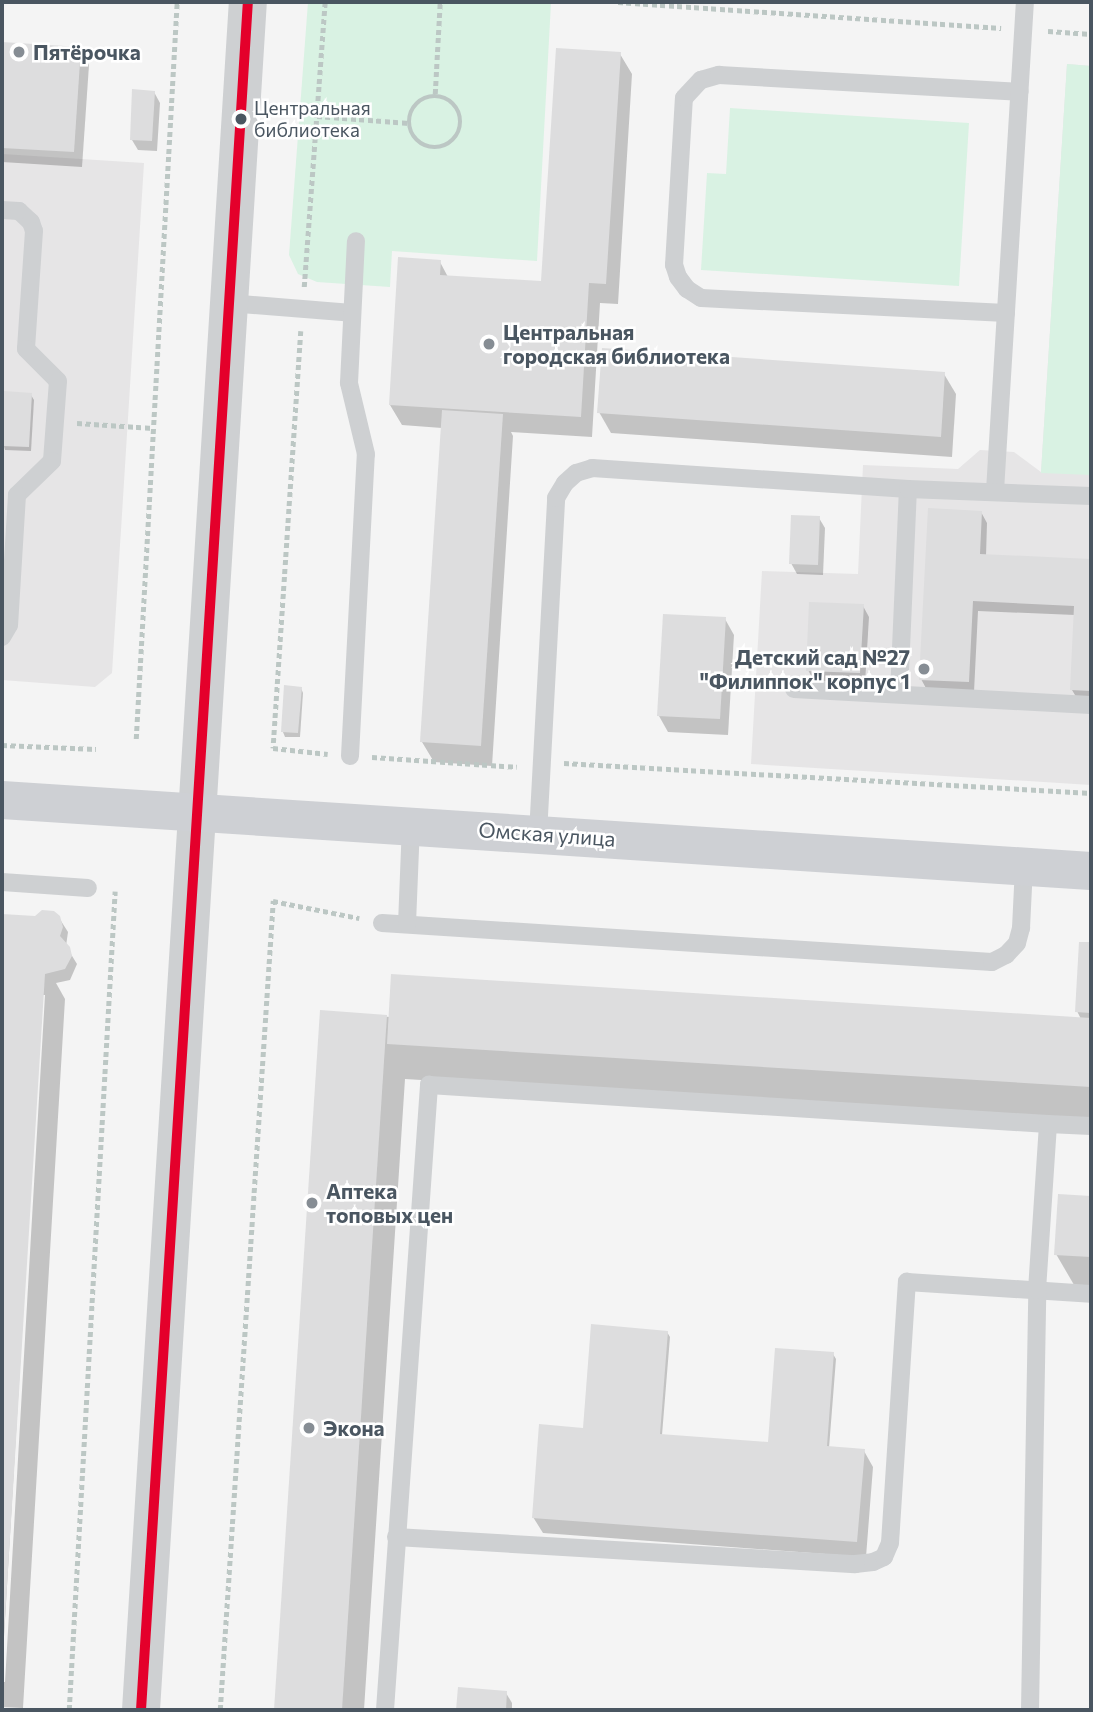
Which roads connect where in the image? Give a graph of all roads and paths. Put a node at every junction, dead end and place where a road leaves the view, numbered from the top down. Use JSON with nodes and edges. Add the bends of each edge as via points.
{"nodes":[{"id":1,"x":177,"y":2,"type":"edge"},
{"id":2,"x":248,"y":2,"type":"edge"},
{"id":3,"x":325,"y":2,"type":"edge"},
{"id":4,"x":440,"y":2,"type":"edge"},
{"id":5,"x":618,"y":2,"type":"edge"},
{"id":6,"x":1025,"y":2,"type":"edge"},
{"id":7,"x":1024,"y":30,"type":"junction"},
{"id":8,"x":1091,"y":34,"type":"edge"},
{"id":9,"x":1020,"y":92,"type":"junction"},
{"id":10,"x":435,"y":94,"type":"junction"},
{"id":11,"x":317,"y":116,"type":"junction"},
{"id":12,"x":409,"y":123,"type":"junction"},
{"id":13,"x":2,"y":210,"type":"edge"},
{"id":14,"x":356,"y":241,"type":"dead end"},
{"id":15,"x":229,"y":303,"type":"junction"},
{"id":16,"x":303,"y":309,"type":"junction"},
{"id":17,"x":352,"y":313,"type":"junction"},
{"id":18,"x":1006,"y":313,"type":"junction"},
{"id":19,"x":55,"y":422,"type":"junction"},
{"id":20,"x":153,"y":428,"type":"junction"},
{"id":21,"x":908,"y":489,"type":"junction"},
{"id":22,"x":995,"y":491,"type":"junction"},
{"id":23,"x":1091,"y":496,"type":"edge"},
{"id":24,"x":2,"y":637,"type":"edge"},
{"id":25,"x":794,"y":689,"type":"dead end"},
{"id":26,"x":899,"y":694,"type":"junction"},
{"id":27,"x":1091,"y":705,"type":"edge"},
{"id":28,"x":136,"y":739,"type":"dead end"},
{"id":29,"x":2,"y":745,"type":"edge"},
{"id":30,"x":96,"y":749,"type":"dead end"},
{"id":31,"x":350,"y":756,"type":"junction"},
{"id":32,"x":542,"y":765,"type":"junction"},
{"id":33,"x":1091,"y":793,"type":"edge"},
{"id":34,"x":2,"y":800,"type":"edge"},
{"id":35,"x":196,"y":812,"type":"junction"},
{"id":36,"x":411,"y":825,"type":"junction"},
{"id":37,"x":538,"y":834,"type":"junction"},
{"id":38,"x":1024,"y":866,"type":"junction"},
{"id":39,"x":1091,"y":871,"type":"edge"},
{"id":40,"x":2,"y":882,"type":"edge"},
{"id":41,"x":88,"y":888,"type":"dead end"},
{"id":42,"x":115,"y":891,"type":"dead end"},
{"id":43,"x":382,"y":923,"type":"joint"},
{"id":44,"x":407,"y":924,"type":"junction"},
{"id":45,"x":1048,"y":1125,"type":"junction"},
{"id":46,"x":1091,"y":1126,"type":"edge"},
{"id":47,"x":1037,"y":1290,"type":"junction"},
{"id":48,"x":1091,"y":1294,"type":"edge"},
{"id":49,"x":396,"y":1537,"type":"junction"},
{"id":50,"x":69,"y":1710,"type":"edge"},
{"id":51,"x":141,"y":1710,"type":"edge"},
{"id":52,"x":220,"y":1710,"type":"edge"},
{"id":53,"x":385,"y":1710,"type":"edge"},
{"id":54,"x":1030,"y":1710,"type":"edge"}],
"edges":[{"from":1,"to":20,"type":"path"},
{"from":2,"to":15,"type":"street"},
{"from":3,"to":11,"type":"path"},
{"from":4,"to":10,"type":"path"},
{"from":5,"to":7,"type":"path"},
{"from":6,"to":7,"type":"lane"},
{"from":7,"to":8,"type":"path"},
{"from":7,"to":9,"type":"lane"},
{"from":9,"to":18,"type":"lane"},
{"from":9,"to":18,"type":"lane","via":[[719,75],[701,80],[691,89],[684,98],[683,112],[674,265],[687,289],[701,298]]},
{"from":10,"to":12,"type":"path","via":[[418,102]]},
{"from":10,"to":12,"type":"path","via":[[451,101],[459,111],[462,126],[458,136],[444,147],[431,148],[419,144]]},
{"from":11,"to":12,"type":"path"},
{"from":11,"to":16,"type":"path"},
{"from":13,"to":19,"type":"lane","via":[[26,215],[34,231],[26,349],[58,381]]},
{"from":14,"to":17,"type":"lane"},
{"from":15,"to":16,"type":"lane"},
{"from":15,"to":35,"type":"street"},
{"from":16,"to":17,"type":"lane"},
{"from":16,"to":31,"type":"path","via":[[273,748]]},
{"from":17,"to":31,"type":"lane","via":[[349,383],[366,454]]},
{"from":18,"to":22,"type":"lane"},
{"from":19,"to":20,"type":"path"},
{"from":19,"to":24,"type":"lane","via":[[52,461],[17,495],[9,625]]},
{"from":20,"to":28,"type":"path"},
{"from":21,"to":22,"type":"lane"},
{"from":21,"to":26,"type":"lane"},
{"from":21,"to":32,"type":"lane","via":[[592,468],[576,473],[556,498]]},
{"from":22,"to":23,"type":"lane"},
{"from":25,"to":26,"type":"lane"},
{"from":26,"to":27,"type":"lane"},
{"from":29,"to":30,"type":"path"},
{"from":31,"to":32,"type":"path","via":[[512,768]]},
{"from":32,"to":33,"type":"path","via":[[569,762]]},
{"from":32,"to":37,"type":"lane"},
{"from":34,"to":35,"type":"main road","name":"Омская улица"},
{"from":35,"to":36,"type":"main road","name":"Омская улица"},
{"from":35,"to":51,"type":"street"},
{"from":36,"to":37,"type":"main road","name":"Омская улица"},
{"from":36,"to":44,"type":"lane"},
{"from":37,"to":38,"type":"main road","name":"Омская улица"},
{"from":38,"to":39,"type":"main road","name":"Омская улица"},
{"from":38,"to":44,"type":"lane","via":[[1017,943],[992,962]]},
{"from":40,"to":41,"type":"lane"},
{"from":42,"to":50,"type":"path"},
{"from":43,"to":44,"type":"lane"},
{"from":43,"to":52,"type":"path","via":[[273,901]]},
{"from":45,"to":46,"type":"lane"},
{"from":45,"to":47,"type":"lane"},
{"from":45,"to":49,"type":"lane","via":[[429,1085]]},
{"from":47,"to":48,"type":"lane"},
{"from":47,"to":49,"type":"lane","via":[[907,1282],[890,1543],[884,1557],[873,1562],[841,1564]]},
{"from":47,"to":54,"type":"lane"},
{"from":49,"to":53,"type":"lane"}]}
